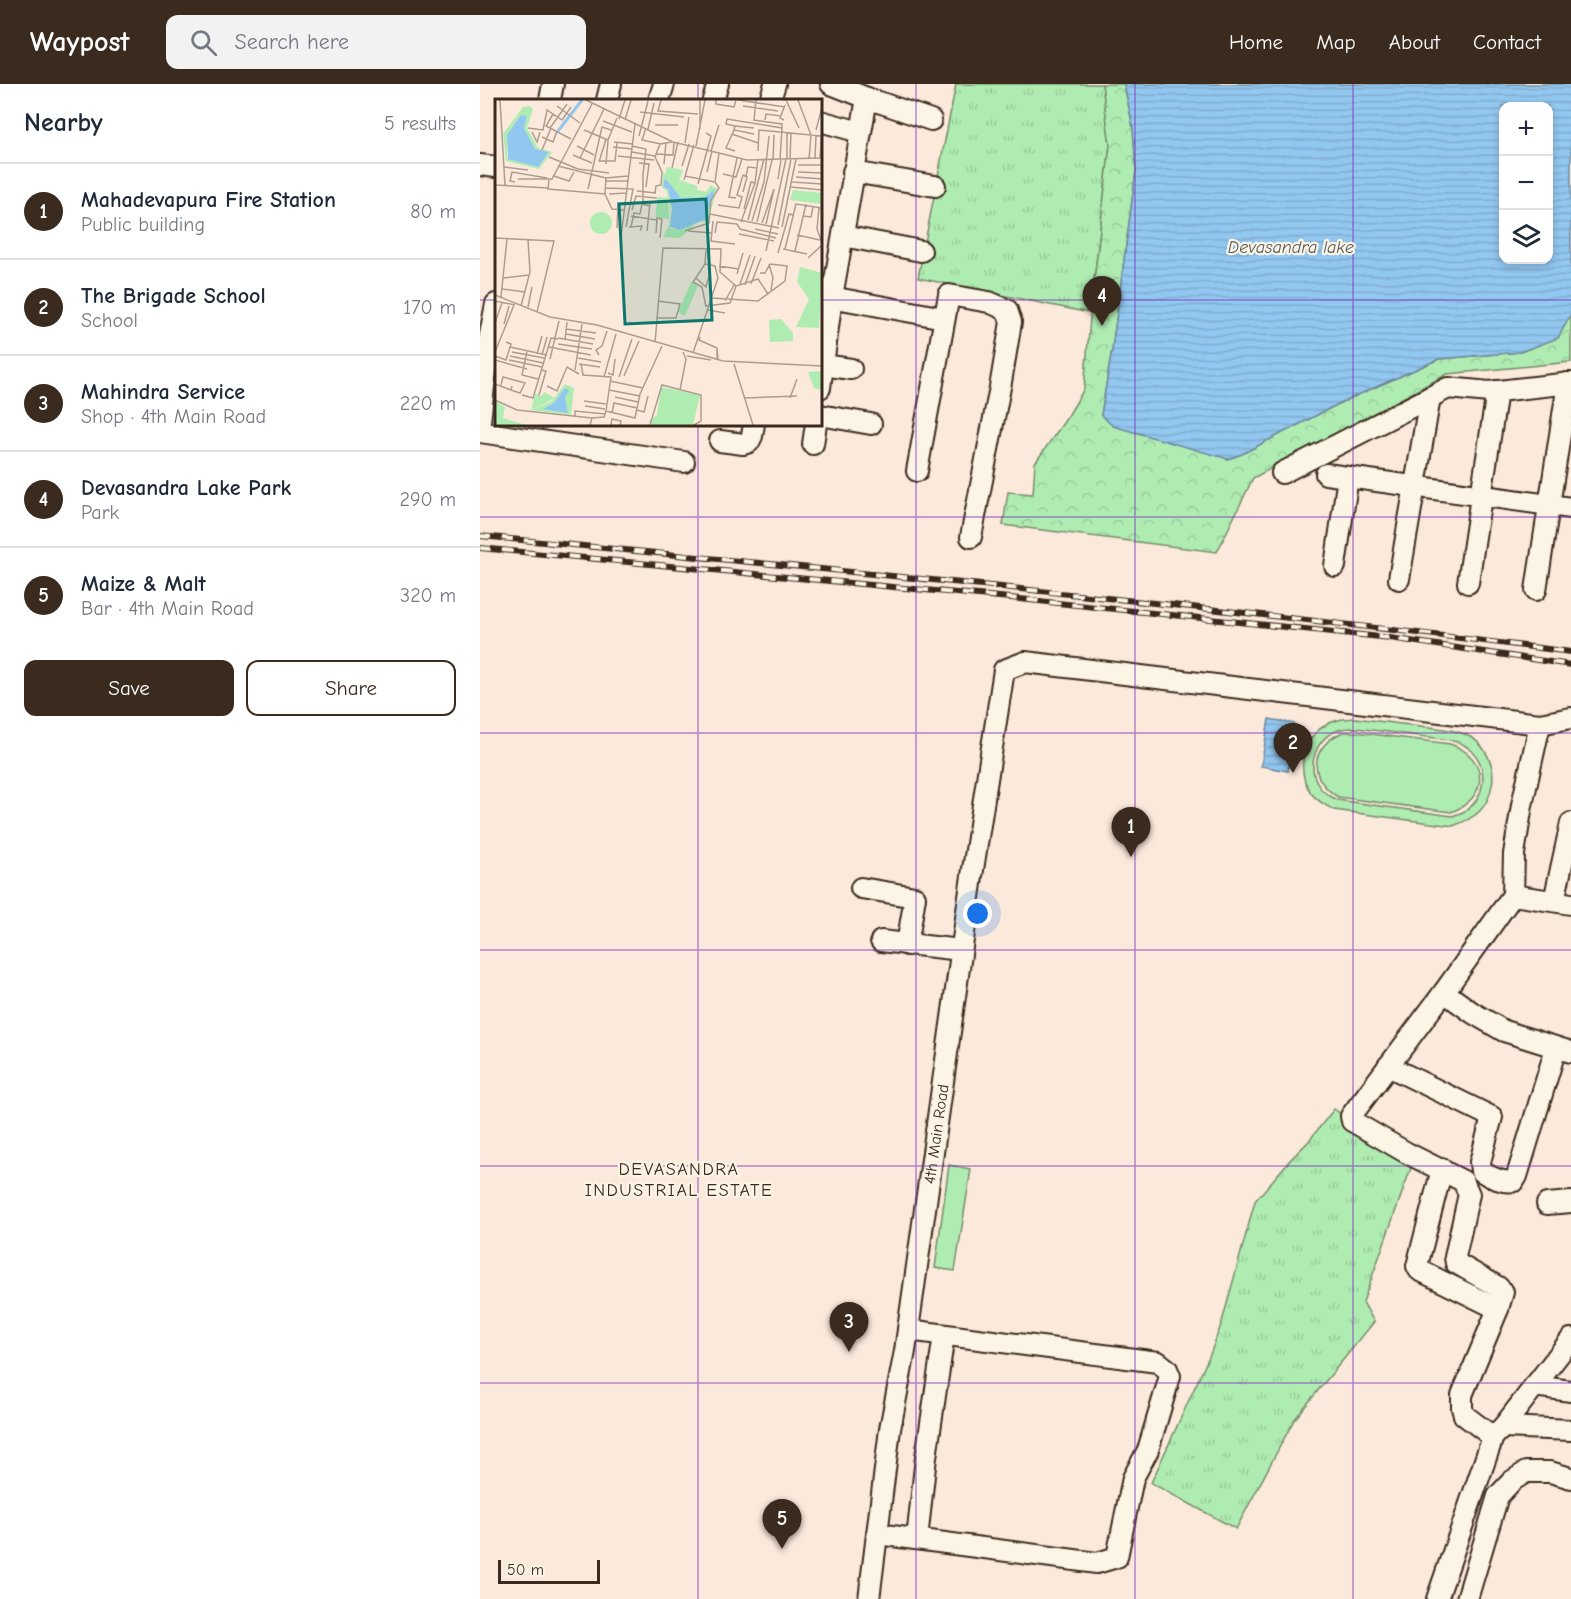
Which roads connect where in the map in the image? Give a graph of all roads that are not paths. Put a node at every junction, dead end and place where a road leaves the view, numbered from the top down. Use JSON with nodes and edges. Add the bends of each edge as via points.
{"nodes":[{"id":1,"x":553,"y":84,"type":"edge"},
{"id":2,"x":611,"y":84,"type":"edge"},
{"id":3,"x":664,"y":84,"type":"edge"},
{"id":4,"x":718,"y":84,"type":"edge"},
{"id":5,"x":775,"y":84,"type":"edge"},
{"id":6,"x":831,"y":84,"type":"edge"},
{"id":7,"x":867,"y":98,"type":"junction"},
{"id":8,"x":550,"y":99,"type":"edge"},
{"id":9,"x":607,"y":99,"type":"edge"},
{"id":10,"x":660,"y":99,"type":"edge"},
{"id":11,"x":713,"y":99,"type":"edge"},
{"id":12,"x":770,"y":99,"type":"edge"},
{"id":13,"x":932,"y":120,"type":"dead end"},
{"id":14,"x":822,"y":122,"type":"edge"},
{"id":15,"x":860,"y":132,"type":"junction"},
{"id":16,"x":480,"y":165,"type":"edge"},
{"id":17,"x":495,"y":167,"type":"edge"},
{"id":18,"x":853,"y":172,"type":"junction"},
{"id":19,"x":935,"y":186,"type":"dead end"},
{"id":20,"x":843,"y":236,"type":"junction"},
{"id":21,"x":921,"y":251,"type":"dead end"},
{"id":22,"x":826,"y":296,"type":"edge"},
{"id":23,"x":495,"y":309,"type":"edge"},
{"id":24,"x":944,"y":318,"type":"junction"},
{"id":25,"x":823,"y":365,"type":"junction"},
{"id":26,"x":851,"y":369,"type":"dead end"},
{"id":27,"x":491,"y":371,"type":"edge"},
{"id":28,"x":822,"y":373,"type":"edge"},
{"id":29,"x":1569,"y":383,"type":"edge"},
{"id":30,"x":1497,"y":391,"type":"junction"},
{"id":31,"x":1430,"y":397,"type":"junction"},
{"id":32,"x":822,"y":415,"type":"edge"},
{"id":33,"x":480,"y":421,"type":"edge"},
{"id":34,"x":871,"y":424,"type":"dead end"},
{"id":35,"x":754,"y":426,"type":"edge"},
{"id":36,"x":816,"y":426,"type":"edge"},
{"id":37,"x":480,"y":432,"type":"edge"},
{"id":38,"x":720,"y":441,"type":"dead end"},
{"id":39,"x":813,"y":444,"type":"dead end"},
{"id":40,"x":684,"y":462,"type":"dead end"},
{"id":41,"x":917,"y":471,"type":"dead end"},
{"id":42,"x":1282,"y":472,"type":"dead end"},
{"id":43,"x":1326,"y":474,"type":"dead end"},
{"id":44,"x":1348,"y":477,"type":"junction"},
{"id":45,"x":1415,"y":486,"type":"junction"},
{"id":46,"x":1482,"y":495,"type":"junction"},
{"id":47,"x":1549,"y":505,"type":"junction"},
{"id":48,"x":1571,"y":508,"type":"edge"},
{"id":49,"x":971,"y":537,"type":"dead end"},
{"id":50,"x":1335,"y":566,"type":"dead end"},
{"id":51,"x":1399,"y":579,"type":"dead end"},
{"id":52,"x":1468,"y":583,"type":"dead end"},
{"id":53,"x":1536,"y":590,"type":"dead end"},
{"id":54,"x":1571,"y":718,"type":"edge"},
{"id":55,"x":1540,"y":724,"type":"junction"},
{"id":56,"x":1571,"y":823,"type":"edge"},
{"id":57,"x":861,"y":888,"type":"dead end"},
{"id":58,"x":1513,"y":895,"type":"junction"},
{"id":59,"x":1563,"y":902,"type":"edge"},
{"id":60,"x":881,"y":941,"type":"dead end"},
{"id":61,"x":907,"y":945,"type":"junction"},
{"id":62,"x":961,"y":950,"type":"junction"},
{"id":63,"x":1444,"y":992,"type":"junction"},
{"id":64,"x":1564,"y":1050,"type":"edge"},
{"id":65,"x":1388,"y":1066,"type":"junction"},
{"id":66,"x":1442,"y":1169,"type":"junction"},
{"id":67,"x":1571,"y":1202,"type":"edge"},
{"id":68,"x":1547,"y":1204,"type":"dead end"},
{"id":69,"x":1498,"y":1309,"type":"junction"},
{"id":70,"x":908,"y":1330,"type":"junction"},
{"id":71,"x":944,"y":1335,"type":"junction"},
{"id":72,"x":1571,"y":1339,"type":"edge"},
{"id":73,"x":1534,"y":1386,"type":"junction"},
{"id":74,"x":1571,"y":1391,"type":"edge"},
{"id":75,"x":1571,"y":1430,"type":"edge"},
{"id":76,"x":1498,"y":1432,"type":"junction"},
{"id":77,"x":1571,"y":1478,"type":"edge"},
{"id":78,"x":877,"y":1534,"type":"junction"},
{"id":79,"x":916,"y":1539,"type":"junction"},
{"id":80,"x":869,"y":1599,"type":"edge"},
{"id":81,"x":1437,"y":1599,"type":"edge"},
{"id":82,"x":1467,"y":1599,"type":"edge"}],
"edges":[{"from":1,"to":8,"type":"street"},
{"from":2,"to":9,"type":"street"},
{"from":3,"to":10,"type":"street"},
{"from":4,"to":11,"type":"street"},
{"from":5,"to":12,"type":"street"},
{"from":6,"to":7,"type":"street"},
{"from":7,"to":13,"type":"street"},
{"from":7,"to":15,"type":"street"},
{"from":14,"to":15,"type":"street"},
{"from":15,"to":18,"type":"street"},
{"from":16,"to":17,"type":"street"},
{"from":18,"to":19,"type":"street"},
{"from":18,"to":20,"type":"street"},
{"from":20,"to":21,"type":"street"},
{"from":20,"to":22,"type":"street"},
{"from":22,"to":24,"type":"street"},
{"from":22,"to":25,"type":"street"},
{"from":23,"to":27,"type":"street","via":[[490,335]]},
{"from":24,"to":41,"type":"street"},
{"from":24,"to":49,"type":"street","via":[[949,295],[1007,310],[1011,322]]},
{"from":25,"to":26,"type":"street"},
{"from":25,"to":28,"type":"street"},
{"from":27,"to":33,"type":"street"},
{"from":29,"to":30,"type":"street"},
{"from":29,"to":47,"type":"street"},
{"from":30,"to":31,"type":"street","via":[[1448,388]]},
{"from":30,"to":46,"type":"street"},
{"from":31,"to":42,"type":"street"},
{"from":31,"to":45,"type":"street"},
{"from":32,"to":34,"type":"street"},
{"from":35,"to":38,"type":"street","via":[[749,442]]},
{"from":36,"to":39,"type":"street"},
{"from":37,"to":40,"type":"street"},
{"from":43,"to":44,"type":"street"},
{"from":44,"to":45,"type":"street"},
{"from":44,"to":50,"type":"street"},
{"from":45,"to":46,"type":"street"},
{"from":45,"to":51,"type":"street"},
{"from":46,"to":47,"type":"street"},
{"from":46,"to":52,"type":"street"},
{"from":47,"to":48,"type":"street"},
{"from":47,"to":53,"type":"street"},
{"from":54,"to":55,"type":"street"},
{"from":55,"to":58,"type":"street","via":[[1514,854]]},
{"from":55,"to":62,"type":"street","name":"4th Main Road","via":[[1025,662],[1004,670]]},
{"from":56,"to":59,"type":"street"},
{"from":57,"to":61,"type":"street","via":[[915,897]]},
{"from":58,"to":59,"type":"street"},
{"from":58,"to":63,"type":"street"},
{"from":60,"to":61,"type":"street"},
{"from":61,"to":62,"type":"street"},
{"from":62,"to":70,"type":"street","name":"4th Main Road"},
{"from":63,"to":64,"type":"street","via":[[1504,1031]]},
{"from":63,"to":65,"type":"street"},
{"from":64,"to":65,"type":"street","via":[[1517,1176],[1508,1182],[1481,1171],[1479,1162],[1492,1117]]},
{"from":65,"to":66,"type":"street","via":[[1353,1112],[1352,1122]]},
{"from":66,"to":69,"type":"street","via":[[1463,1181],[1468,1194],[1456,1263],[1498,1287],[1503,1293]]},
{"from":66,"to":69,"type":"street","via":[[1417,1266]]},
{"from":67,"to":68,"type":"street"},
{"from":69,"to":76,"type":"street","via":[[1462,1395],[1461,1408],[1464,1415]]},
{"from":70,"to":71,"type":"street"},
{"from":70,"to":78,"type":"street","name":"4th Main Road"},
{"from":71,"to":79,"type":"street"},
{"from":71,"to":79,"type":"street","via":[[1158,1362],[1170,1376],[1148,1449],[1133,1478],[1117,1557],[1096,1563]]},
{"from":72,"to":73,"type":"street"},
{"from":73,"to":74,"type":"street"},
{"from":73,"to":76,"type":"street"},
{"from":75,"to":76,"type":"street"},
{"from":76,"to":81,"type":"street"},
{"from":77,"to":82,"type":"street","via":[[1550,1472],[1526,1472],[1498,1496]]},
{"from":78,"to":79,"type":"street"},
{"from":78,"to":80,"type":"street","name":"4th Main Road"}]}
